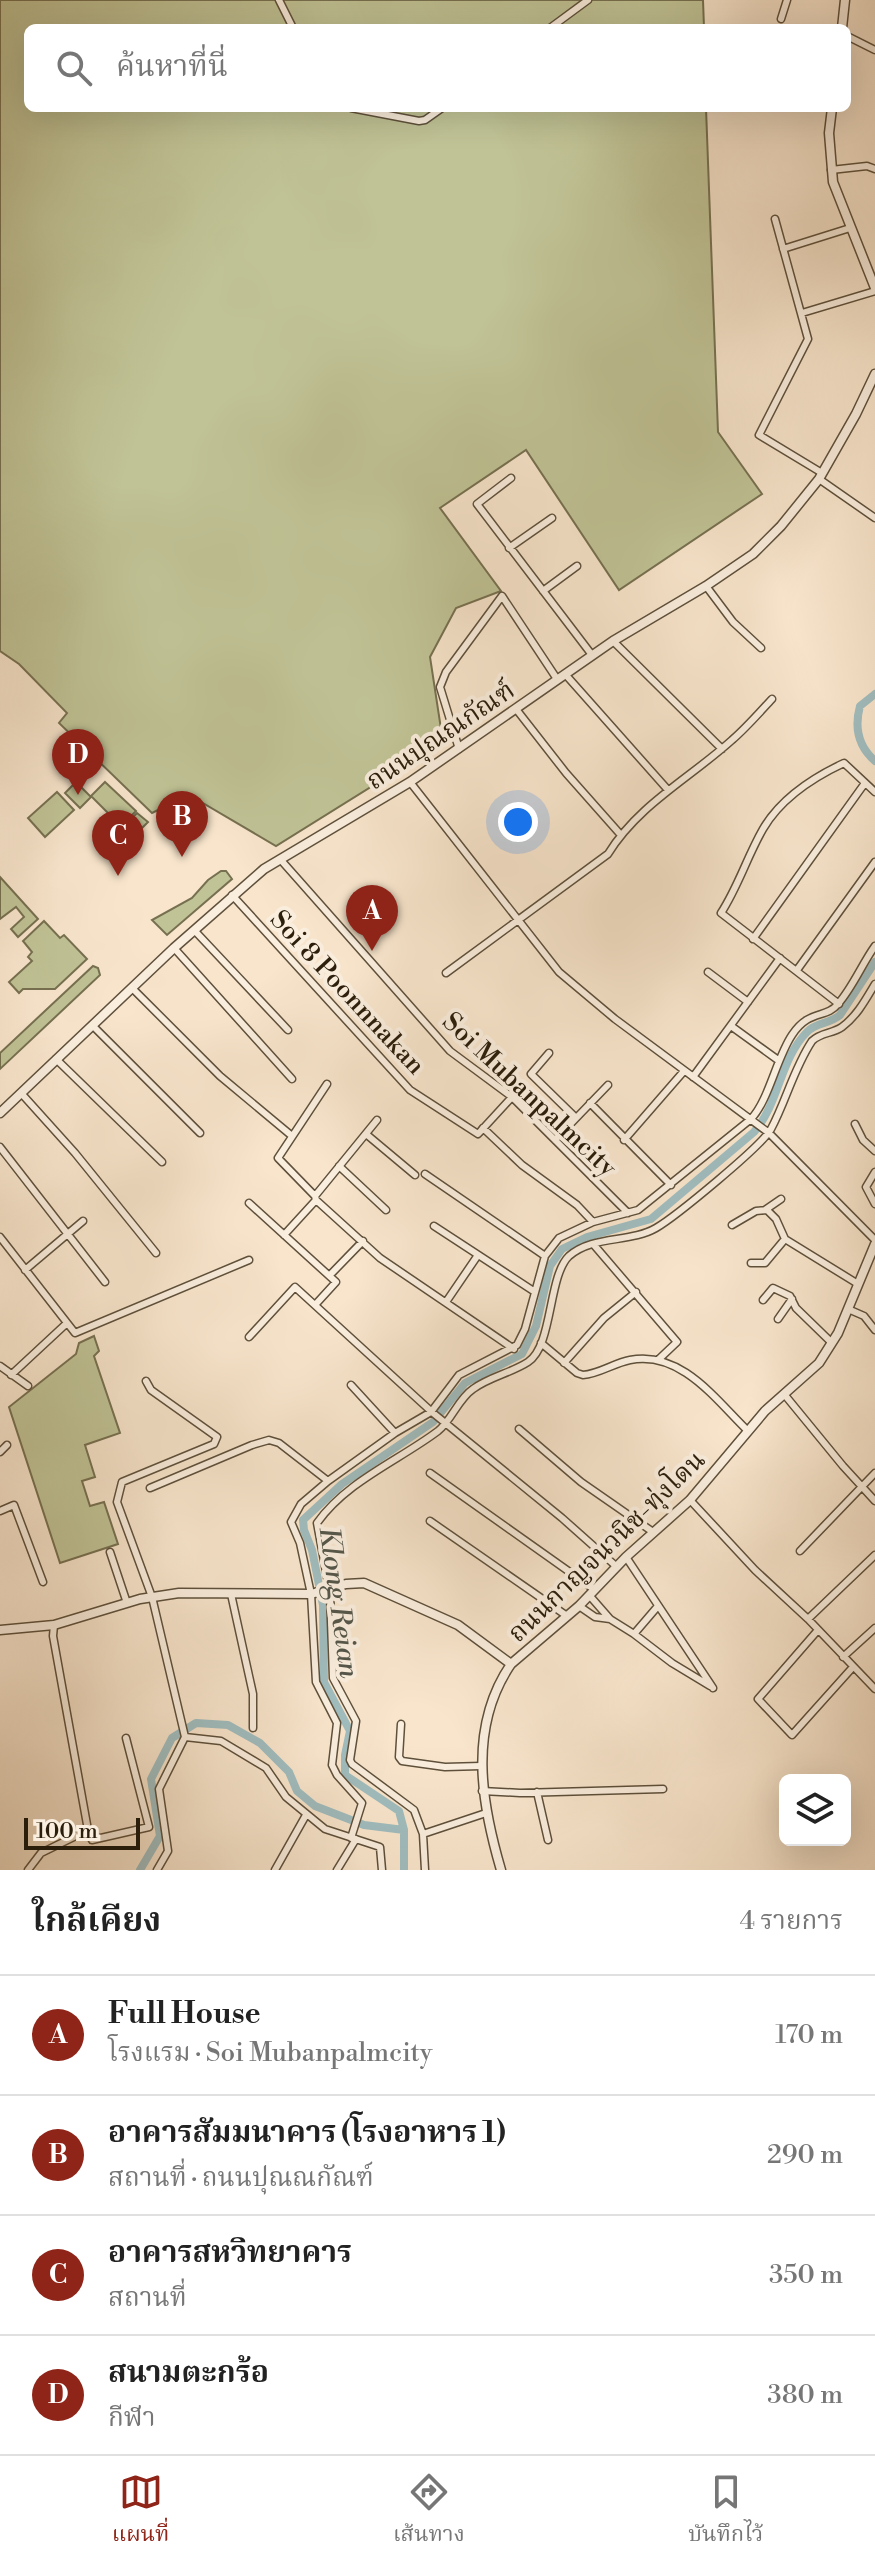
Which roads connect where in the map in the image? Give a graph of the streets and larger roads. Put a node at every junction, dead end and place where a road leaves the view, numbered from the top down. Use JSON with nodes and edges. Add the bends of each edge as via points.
{"nodes":[{"id":1,"x":279,"y":0,"type":"edge"},
{"id":2,"x":588,"y":0,"type":"edge"},
{"id":3,"x":787,"y":0,"type":"edge"},
{"id":4,"x":845,"y":0,"type":"edge"},
{"id":5,"x":781,"y":19,"type":"dead end"},
{"id":6,"x":291,"y":24,"type":"edge"},
{"id":7,"x":555,"y":24,"type":"edge"},
{"id":8,"x":842,"y":24,"type":"edge"},
{"id":9,"x":851,"y":38,"type":"edge"},
{"id":10,"x":875,"y":50,"type":"edge"},
{"id":11,"x":373,"y":112,"type":"edge"},
{"id":12,"x":436,"y":112,"type":"edge"},
{"id":13,"x":832,"y":112,"type":"edge"},
{"id":14,"x":875,"y":169,"type":"edge"},
{"id":15,"x":831,"y":170,"type":"junction"},
{"id":16,"x":775,"y":219,"type":"dead end"},
{"id":17,"x":850,"y":228,"type":"junction"},
{"id":18,"x":783,"y":249,"type":"junction"},
{"id":19,"x":875,"y":290,"type":"edge"},
{"id":20,"x":802,"y":313,"type":"junction"},
{"id":21,"x":875,"y":374,"type":"edge"},
{"id":22,"x":820,"y":476,"type":"junction"},
{"id":23,"x":511,"y":478,"type":"dead end"},
{"id":24,"x":552,"y":518,"type":"dead end"},
{"id":25,"x":875,"y":518,"type":"edge"},
{"id":26,"x":509,"y":548,"type":"junction"},
{"id":27,"x":577,"y":566,"type":"dead end"},
{"id":28,"x":706,"y":586,"type":"junction"},
{"id":29,"x":543,"y":591,"type":"junction"},
{"id":30,"x":613,"y":641,"type":"junction"},
{"id":31,"x":761,"y":648,"type":"dead end"},
{"id":32,"x":592,"y":655,"type":"junction"},
{"id":33,"x":561,"y":676,"type":"junction"},
{"id":34,"x":772,"y":699,"type":"dead end"},
{"id":35,"x":516,"y":709,"type":"junction"},
{"id":36,"x":459,"y":749,"type":"junction"},
{"id":37,"x":722,"y":749,"type":"junction"},
{"id":38,"x":410,"y":782,"type":"junction"},
{"id":39,"x":865,"y":783,"type":"junction"},
{"id":40,"x":668,"y":790,"type":"junction"},
{"id":41,"x":875,"y":792,"type":"edge"},
{"id":42,"x":620,"y":834,"type":"junction"},
{"id":43,"x":280,"y":859,"type":"junction"},
{"id":44,"x":875,"y":862,"type":"edge"},
{"id":45,"x":232,"y":895,"type":"junction"},
{"id":46,"x":517,"y":919,"type":"junction"},
{"id":47,"x":194,"y":930,"type":"junction"},
{"id":48,"x":753,"y":939,"type":"junction"},
{"id":49,"x":875,"y":946,"type":"edge"},
{"id":50,"x":174,"y":948,"type":"junction"},
{"id":51,"x":780,"y":958,"type":"junction"},
{"id":52,"x":797,"y":970,"type":"junction"},
{"id":53,"x":708,"y":972,"type":"dead end"},
{"id":54,"x":446,"y":973,"type":"dead end"},
{"id":55,"x":875,"y":984,"type":"edge"},
{"id":56,"x":132,"y":988,"type":"junction"},
{"id":57,"x":748,"y":1002,"type":"junction"},
{"id":58,"x":839,"y":1004,"type":"junction"},
{"id":59,"x":92,"y":1025,"type":"junction"},
{"id":60,"x":731,"y":1026,"type":"junction"},
{"id":61,"x":288,"y":1030,"type":"dead end"},
{"id":62,"x":549,"y":1053,"type":"dead end"},
{"id":63,"x":56,"y":1059,"type":"junction"},
{"id":64,"x":778,"y":1060,"type":"junction"},
{"id":65,"x":684,"y":1071,"type":"junction"},
{"id":66,"x":693,"y":1077,"type":"junction"},
{"id":67,"x":292,"y":1079,"type":"dead end"},
{"id":68,"x":327,"y":1084,"type":"dead end"},
{"id":69,"x":608,"y":1085,"type":"dead end"},
{"id":70,"x":21,"y":1093,"type":"junction"},
{"id":71,"x":512,"y":1097,"type":"junction"},
{"id":72,"x":590,"y":1103,"type":"junction"},
{"id":73,"x":0,"y":1113,"type":"edge"},
{"id":74,"x":576,"y":1118,"type":"junction"},
{"id":75,"x":377,"y":1120,"type":"dead end"},
{"id":76,"x":752,"y":1120,"type":"junction"},
{"id":77,"x":855,"y":1124,"type":"dead end"},
{"id":78,"x":480,"y":1131,"type":"junction"},
{"id":79,"x":768,"y":1132,"type":"junction"},
{"id":80,"x":200,"y":1133,"type":"dead end"},
{"id":81,"x":366,"y":1134,"type":"junction"},
{"id":82,"x":292,"y":1136,"type":"junction"},
{"id":83,"x":555,"y":1140,"type":"junction"},
{"id":84,"x":624,"y":1140,"type":"junction"},
{"id":85,"x":0,"y":1147,"type":"edge"},
{"id":86,"x":875,"y":1151,"type":"edge"},
{"id":87,"x":162,"y":1162,"type":"dead end"},
{"id":88,"x":339,"y":1166,"type":"junction"},
{"id":89,"x":875,"y":1172,"type":"edge"},
{"id":90,"x":425,"y":1174,"type":"dead end"},
{"id":91,"x":415,"y":1175,"type":"dead end"},
{"id":92,"x":671,"y":1185,"type":"junction"},
{"id":93,"x":315,"y":1198,"type":"junction"},
{"id":94,"x":781,"y":1199,"type":"dead end"},
{"id":95,"x":249,"y":1203,"type":"dead end"},
{"id":96,"x":875,"y":1204,"type":"edge"},
{"id":97,"x":386,"y":1210,"type":"dead end"},
{"id":98,"x":765,"y":1210,"type":"junction"},
{"id":99,"x":628,"y":1213,"type":"junction"},
{"id":100,"x":83,"y":1221,"type":"dead end"},
{"id":101,"x":593,"y":1222,"type":"junction"},
{"id":102,"x":732,"y":1225,"type":"dead end"},
{"id":103,"x":434,"y":1226,"type":"dead end"},
{"id":104,"x":68,"y":1234,"type":"junction"},
{"id":105,"x":284,"y":1235,"type":"junction"},
{"id":106,"x":0,"y":1237,"type":"edge"},
{"id":107,"x":785,"y":1239,"type":"junction"},
{"id":108,"x":363,"y":1241,"type":"junction"},
{"id":109,"x":875,"y":1242,"type":"edge"},
{"id":110,"x":594,"y":1245,"type":"junction"},
{"id":111,"x":156,"y":1253,"type":"dead end"},
{"id":112,"x":478,"y":1255,"type":"junction"},
{"id":113,"x":545,"y":1256,"type":"junction"},
{"id":114,"x":249,"y":1260,"type":"dead end"},
{"id":115,"x":751,"y":1263,"type":"dead end"},
{"id":116,"x":25,"y":1270,"type":"junction"},
{"id":117,"x":330,"y":1275,"type":"junction"},
{"id":118,"x":105,"y":1282,"type":"dead end"},
{"id":119,"x":858,"y":1284,"type":"junction"},
{"id":120,"x":535,"y":1292,"type":"junction"},
{"id":121,"x":636,"y":1292,"type":"junction"},
{"id":122,"x":792,"y":1299,"type":"junction"},
{"id":123,"x":763,"y":1300,"type":"dead end"},
{"id":124,"x":446,"y":1302,"type":"junction"},
{"id":125,"x":315,"y":1305,"type":"junction"},
{"id":126,"x":848,"y":1309,"type":"junction"},
{"id":127,"x":778,"y":1319,"type":"dead end"},
{"id":128,"x":67,"y":1323,"type":"junction"},
{"id":129,"x":875,"y":1330,"type":"edge"},
{"id":130,"x":249,"y":1337,"type":"dead end"},
{"id":131,"x":541,"y":1343,"type":"junction"},
{"id":132,"x":832,"y":1343,"type":"junction"},
{"id":133,"x":514,"y":1349,"type":"junction"},
{"id":134,"x":658,"y":1360,"type":"junction"},
{"id":135,"x":564,"y":1363,"type":"junction"},
{"id":136,"x":0,"y":1366,"type":"edge"},
{"id":137,"x":11,"y":1375,"type":"junction"},
{"id":138,"x":146,"y":1381,"type":"dead end"},
{"id":139,"x":351,"y":1385,"type":"dead end"},
{"id":140,"x":28,"y":1386,"type":"dead end"},
{"id":141,"x":784,"y":1394,"type":"junction"},
{"id":142,"x":432,"y":1413,"type":"junction"},
{"id":143,"x":444,"y":1423,"type":"junction"},
{"id":144,"x":519,"y":1429,"type":"dead end"},
{"id":145,"x":748,"y":1431,"type":"junction"},
{"id":146,"x":395,"y":1433,"type":"junction"},
{"id":147,"x":7,"y":1445,"type":"dead end"},
{"id":148,"x":0,"y":1452,"type":"edge"},
{"id":149,"x":430,"y":1473,"type":"dead end"},
{"id":150,"x":875,"y":1473,"type":"edge"},
{"id":151,"x":328,"y":1481,"type":"junction"},
{"id":152,"x":862,"y":1487,"type":"junction"},
{"id":153,"x":150,"y":1488,"type":"dead end"},
{"id":154,"x":690,"y":1500,"type":"junction"},
{"id":155,"x":875,"y":1501,"type":"edge"},
{"id":156,"x":0,"y":1511,"type":"edge"},
{"id":157,"x":430,"y":1521,"type":"dead end"},
{"id":158,"x":653,"y":1532,"type":"junction"},
{"id":159,"x":800,"y":1551,"type":"dead end"},
{"id":160,"x":110,"y":1552,"type":"dead end"},
{"id":161,"x":875,"y":1555,"type":"edge"},
{"id":162,"x":626,"y":1557,"type":"junction"},
{"id":163,"x":617,"y":1567,"type":"junction"},
{"id":164,"x":43,"y":1582,"type":"dead end"},
{"id":165,"x":329,"y":1588,"type":"junction"},
{"id":166,"x":592,"y":1593,"type":"junction"},
{"id":167,"x":231,"y":1594,"type":"junction"},
{"id":168,"x":311,"y":1594,"type":"junction"},
{"id":169,"x":152,"y":1597,"type":"junction"},
{"id":170,"x":127,"y":1603,"type":"junction"},
{"id":171,"x":579,"y":1606,"type":"junction"},
{"id":172,"x":658,"y":1606,"type":"junction"},
{"id":173,"x":567,"y":1616,"type":"junction"},
{"id":174,"x":610,"y":1619,"type":"junction"},
{"id":175,"x":808,"y":1619,"type":"junction"},
{"id":176,"x":54,"y":1625,"type":"junction"},
{"id":177,"x":875,"y":1628,"type":"edge"},
{"id":178,"x":0,"y":1630,"type":"edge"},
{"id":179,"x":818,"y":1630,"type":"junction"},
{"id":180,"x":634,"y":1634,"type":"junction"},
{"id":181,"x":843,"y":1657,"type":"junction"},
{"id":182,"x":511,"y":1664,"type":"junction"},
{"id":183,"x":853,"y":1667,"type":"junction"},
{"id":184,"x":875,"y":1689,"type":"edge"},
{"id":185,"x":401,"y":1724,"type":"dead end"},
{"id":186,"x":253,"y":1728,"type":"dead end"},
{"id":187,"x":185,"y":1737,"type":"junction"},
{"id":188,"x":126,"y":1738,"type":"dead end"},
{"id":189,"x":481,"y":1766,"type":"junction"},
{"id":190,"x":663,"y":1789,"type":"dead end"},
{"id":191,"x":482,"y":1791,"type":"junction"},
{"id":192,"x":537,"y":1792,"type":"junction"},
{"id":193,"x":486,"y":1813,"type":"junction"},
{"id":194,"x":306,"y":1815,"type":"junction"},
{"id":195,"x":88,"y":1830,"type":"junction"},
{"id":196,"x":423,"y":1834,"type":"junction"},
{"id":197,"x":353,"y":1838,"type":"junction"},
{"id":198,"x":548,"y":1840,"type":"dead end"},
{"id":199,"x":28,"y":1870,"type":"edge"},
{"id":200,"x":157,"y":1870,"type":"edge"},
{"id":201,"x":275,"y":1870,"type":"edge"},
{"id":202,"x":337,"y":1870,"type":"edge"},
{"id":203,"x":382,"y":1870,"type":"edge"},
{"id":204,"x":425,"y":1870,"type":"edge"},
{"id":205,"x":501,"y":1870,"type":"edge"}],
"edges":[{"from":1,"to":6,"type":"street"},
{"from":2,"to":7,"type":"street"},
{"from":3,"to":5,"type":"street"},
{"from":4,"to":8,"type":"street"},
{"from":9,"to":10,"type":"street"},
{"from":11,"to":12,"type":"street","via":[[422,121]]},
{"from":13,"to":15,"type":"street"},
{"from":14,"to":15,"type":"street"},
{"from":15,"to":17,"type":"street"},
{"from":16,"to":18,"type":"street"},
{"from":17,"to":18,"type":"street"},
{"from":17,"to":19,"type":"street"},
{"from":18,"to":20,"type":"street"},
{"from":19,"to":20,"type":"street"},
{"from":20,"to":22,"type":"street","via":[[808,339],[759,435]]},
{"from":21,"to":22,"type":"street","name":"ถนนปุณณกัณฑ์"},
{"from":22,"to":25,"type":"street"},
{"from":22,"to":28,"type":"street","name":"ถนนปุณณกัณฑ์","via":[[766,542]]},
{"from":23,"to":26,"type":"street","via":[[477,504]]},
{"from":24,"to":26,"type":"street"},
{"from":26,"to":29,"type":"street"},
{"from":27,"to":29,"type":"street"},
{"from":28,"to":30,"type":"street","name":"ถนนปุณณกัณฑ์"},
{"from":28,"to":31,"type":"street"},
{"from":29,"to":32,"type":"street"},
{"from":30,"to":32,"type":"street","name":"ถนนปุณณกัณฑ์"},
{"from":30,"to":37,"type":"street"},
{"from":32,"to":33,"type":"street","name":"ถนนปุณณกัณฑ์"},
{"from":33,"to":35,"type":"street","name":"ถนนปุณณกัณฑ์"},
{"from":33,"to":36,"type":"street","via":[[502,596],[440,687]]},
{"from":33,"to":40,"type":"street"},
{"from":34,"to":37,"type":"street"},
{"from":35,"to":36,"type":"street","name":"ถนนปุณณกัณฑ์"},
{"from":35,"to":42,"type":"street"},
{"from":36,"to":38,"type":"street","name":"ถนนปุณณกัณฑ์"},
{"from":37,"to":40,"type":"street"},
{"from":38,"to":43,"type":"street","name":"ถนนปุณณกัณฑ์"},
{"from":38,"to":46,"type":"street"},
{"from":39,"to":41,"type":"street"},
{"from":39,"to":48,"type":"street"},
{"from":39,"to":48,"type":"street","via":[[844,763],[797,790],[763,829],[721,913]]},
{"from":40,"to":42,"type":"street"},
{"from":42,"to":46,"type":"street","via":[[608,854]]},
{"from":43,"to":45,"type":"street","name":"ถนนปุณณกัณฑ์"},
{"from":43,"to":71,"type":"street","name":"Soi Mubanpalmcity","via":[[450,1051]]},
{"from":44,"to":52,"type":"street"},
{"from":45,"to":47,"type":"street","name":"ถนนปุณณกัณฑ์"},
{"from":45,"to":78,"type":"street","name":"Soi 8 Poonnnakan","via":[[410,1090]]},
{"from":46,"to":54,"type":"street"},
{"from":46,"to":65,"type":"street","via":[[559,972]]},
{"from":47,"to":50,"type":"street","name":"ถนนปุณณกัณฑ์"},
{"from":47,"to":61,"type":"street"},
{"from":48,"to":51,"type":"street"},
{"from":49,"to":58,"type":"street"},
{"from":50,"to":56,"type":"street","name":"ถนนปุณณกัณฑ์"},
{"from":50,"to":67,"type":"street"},
{"from":51,"to":52,"type":"street"},
{"from":51,"to":57,"type":"street"},
{"from":52,"to":58,"type":"street"},
{"from":53,"to":57,"type":"street"},
{"from":55,"to":79,"type":"street","via":[[843,1027],[812,1041]]},
{"from":56,"to":59,"type":"street","name":"ถนนปุณณกัณฑ์"},
{"from":56,"to":82,"type":"street","via":[[220,1076]]},
{"from":57,"to":60,"type":"street"},
{"from":58,"to":64,"type":"street","via":[[804,1020]]},
{"from":59,"to":63,"type":"street","name":"ถนนปุณณกัณฑ์"},
{"from":59,"to":80,"type":"street"},
{"from":60,"to":64,"type":"street"},
{"from":60,"to":66,"type":"street"},
{"from":62,"to":74,"type":"street","via":[[531,1074]]},
{"from":63,"to":70,"type":"street","name":"ถนนปุณณกัณฑ์"},
{"from":63,"to":87,"type":"street"},
{"from":64,"to":76,"type":"street"},
{"from":65,"to":66,"type":"street"},
{"from":65,"to":84,"type":"street"},
{"from":66,"to":76,"type":"street"},
{"from":68,"to":82,"type":"street"},
{"from":69,"to":72,"type":"street"},
{"from":70,"to":73,"type":"street","name":"ถนนปุณณกัณฑ์"},
{"from":70,"to":111,"type":"street"},
{"from":71,"to":78,"type":"street"},
{"from":71,"to":83,"type":"street","name":"Soi Mubanpalmcity"},
{"from":72,"to":74,"type":"street"},
{"from":72,"to":84,"type":"street"},
{"from":74,"to":83,"type":"street"},
{"from":75,"to":81,"type":"street"},
{"from":76,"to":79,"type":"street"},
{"from":76,"to":92,"type":"street"},
{"from":77,"to":86,"type":"street"},
{"from":78,"to":101,"type":"street","name":"Soi 8 Poonnnakan"},
{"from":79,"to":109,"type":"street"},
{"from":79,"to":110,"type":"street","via":[[657,1227]]},
{"from":81,"to":88,"type":"street"},
{"from":81,"to":91,"type":"street"},
{"from":82,"to":93,"type":"street","via":[[278,1158]]},
{"from":83,"to":99,"type":"street","name":"Soi Mubanpalmcity"},
{"from":84,"to":92,"type":"street"},
{"from":85,"to":104,"type":"street"},
{"from":88,"to":93,"type":"street"},
{"from":88,"to":97,"type":"street"},
{"from":89,"to":96,"type":"street","via":[[866,1187]]},
{"from":90,"to":113,"type":"street"},
{"from":92,"to":99,"type":"street"},
{"from":93,"to":105,"type":"street"},
{"from":93,"to":108,"type":"street"},
{"from":94,"to":98,"type":"street"},
{"from":95,"to":105,"type":"street"},
{"from":98,"to":102,"type":"street"},
{"from":98,"to":107,"type":"street"},
{"from":99,"to":101,"type":"street"},
{"from":100,"to":104,"type":"street"},
{"from":101,"to":113,"type":"street","via":[[563,1235]]},
{"from":103,"to":112,"type":"street"},
{"from":104,"to":116,"type":"street"},
{"from":104,"to":118,"type":"street"},
{"from":105,"to":117,"type":"street"},
{"from":106,"to":116,"type":"street"},
{"from":107,"to":115,"type":"street","via":[[767,1261]]},
{"from":107,"to":119,"type":"street"},
{"from":108,"to":117,"type":"street"},
{"from":108,"to":124,"type":"street"},
{"from":109,"to":119,"type":"street","name":"ถนนกาญจนวนิช-ทุ่งโดน"},
{"from":110,"to":121,"type":"street"},
{"from":110,"to":131,"type":"street","via":[[564,1263]]},
{"from":112,"to":120,"type":"street"},
{"from":112,"to":124,"type":"street"},
{"from":113,"to":120,"type":"street"},
{"from":114,"to":128,"type":"street","via":[[75,1333]]},
{"from":116,"to":128,"type":"street"},
{"from":117,"to":125,"type":"street","via":[[336,1282]]},
{"from":119,"to":126,"type":"street","name":"ถนนกาญจนวนิช-ทุ่งโดน"},
{"from":120,"to":133,"type":"street"},
{"from":121,"to":134,"type":"street","via":[[677,1342]]},
{"from":121,"to":135,"type":"street"},
{"from":122,"to":123,"type":"street","via":[[773,1288]]},
{"from":122,"to":127,"type":"street"},
{"from":122,"to":132,"type":"street"},
{"from":124,"to":133,"type":"street"},
{"from":125,"to":130,"type":"street","via":[[295,1287]]},
{"from":125,"to":142,"type":"street"},
{"from":126,"to":129,"type":"street","via":[[864,1316]]},
{"from":126,"to":132,"type":"street","name":"ถนนกาญจนวนิช-ทุ่งโดน"},
{"from":128,"to":137,"type":"street"},
{"from":131,"to":135,"type":"street"},
{"from":131,"to":143,"type":"street","via":[[531,1360],[472,1389]]},
{"from":132,"to":141,"type":"street","name":"ถนนกาญจนวนิช-ทุ่งโดน"},
{"from":133,"to":142,"type":"street","via":[[459,1375]]},
{"from":134,"to":135,"type":"street","via":[[629,1360],[587,1375]]},
{"from":134,"to":145,"type":"street","via":[[687,1372]]},
{"from":136,"to":137,"type":"street"},
{"from":137,"to":140,"type":"street"},
{"from":138,"to":169,"type":"street","via":[[217,1439],[122,1482],[117,1502]]},
{"from":139,"to":146,"type":"street"},
{"from":141,"to":145,"type":"street","name":"ถนนกาญจนวนิช-ทุ่งโดน"},
{"from":141,"to":152,"type":"street"},
{"from":142,"to":143,"type":"street"},
{"from":142,"to":146,"type":"street"},
{"from":143,"to":163,"type":"street"},
{"from":143,"to":165,"type":"street","via":[[369,1476],[319,1521]]},
{"from":144,"to":158,"type":"street","via":[[581,1482]]},
{"from":145,"to":154,"type":"street","name":"ถนนกาญจนวนิช-ทุ่งโดน"},
{"from":146,"to":151,"type":"street"},
{"from":147,"to":148,"type":"street"},
{"from":149,"to":166,"type":"street"},
{"from":150,"to":152,"type":"street"},
{"from":151,"to":153,"type":"street","via":[[269,1440]]},
{"from":151,"to":168,"type":"street","via":[[301,1504],[291,1522]]},
{"from":152,"to":155,"type":"street"},
{"from":152,"to":159,"type":"street"},
{"from":154,"to":158,"type":"street","name":"ถนนกาญจนวนิช-ทุ่งโดน"},
{"from":154,"to":175,"type":"street"},
{"from":156,"to":164,"type":"street","via":[[14,1505]]},
{"from":157,"to":173,"type":"street"},
{"from":158,"to":162,"type":"street","name":"ถนนกาญจนวนิช-ทุ่งโดน"},
{"from":160,"to":170,"type":"street"},
{"from":161,"to":175,"type":"street"},
{"from":162,"to":163,"type":"street","name":"ถนนกาญจนวนิช-ทุ่งโดน"},
{"from":162,"to":172,"type":"street"},
{"from":163,"to":166,"type":"street","name":"ถนนกาญจนวนิช-ทุ่งโดน"},
{"from":165,"to":168,"type":"street"},
{"from":165,"to":182,"type":"street","via":[[372,1585],[458,1625]]},
{"from":165,"to":196,"type":"street","via":[[333,1678],[356,1721],[351,1763],[412,1807]]},
{"from":166,"to":171,"type":"street","name":"ถนนกาญจนวนิช-ทุ่งโดน"},
{"from":166,"to":174,"type":"street"},
{"from":167,"to":168,"type":"street"},
{"from":167,"to":169,"type":"street"},
{"from":167,"to":186,"type":"street","via":[[253,1694]]},
{"from":168,"to":197,"type":"street","via":[[316,1682],[337,1723],[332,1765],[362,1801]]},
{"from":169,"to":170,"type":"street"},
{"from":169,"to":187,"type":"street"},
{"from":170,"to":176,"type":"street"},
{"from":171,"to":173,"type":"street","name":"ถนนกาญจนวนิช-ทุ่งโดน"},
{"from":171,"to":174,"type":"street"},
{"from":172,"to":180,"type":"street"},
{"from":172,"to":180,"type":"street","via":[[713,1688]]},
{"from":173,"to":182,"type":"street","name":"ถนนกาญจนวนิช-ทุ่งโดน"},
{"from":174,"to":180,"type":"street"},
{"from":175,"to":179,"type":"street"},
{"from":176,"to":178,"type":"street"},
{"from":176,"to":195,"type":"street"},
{"from":177,"to":181,"type":"street"},
{"from":179,"to":181,"type":"street"},
{"from":179,"to":183,"type":"street","via":[[758,1699],[792,1735]]},
{"from":181,"to":183,"type":"street"},
{"from":182,"to":189,"type":"street","name":"ถนนกาญจนวนิช-ทุ่งโดน","via":[[491,1701]]},
{"from":183,"to":184,"type":"street"},
{"from":185,"to":189,"type":"street","via":[[402,1761]]},
{"from":187,"to":194,"type":"street","via":[[221,1741],[266,1768]]},
{"from":187,"to":200,"type":"street","via":[[159,1789],[168,1851]]},
{"from":188,"to":195,"type":"street","via":[[149,1827],[92,1840]]},
{"from":189,"to":191,"type":"street","name":"ถนนกาญจนวนิช-ทุ่งโดน"},
{"from":190,"to":192,"type":"street"},
{"from":191,"to":192,"type":"street"},
{"from":191,"to":193,"type":"street","name":"ถนนกาญจนวนิช-ทุ่งโดน"},
{"from":192,"to":198,"type":"street"},
{"from":193,"to":196,"type":"street"},
{"from":193,"to":205,"type":"street","name":"ถนนกาญจนวนิช-ทุ่งโดน"},
{"from":194,"to":197,"type":"street","via":[[325,1829]]},
{"from":194,"to":201,"type":"street"},
{"from":195,"to":199,"type":"street","via":[[41,1853]]},
{"from":196,"to":204,"type":"street"},
{"from":197,"to":202,"type":"street"},
{"from":197,"to":203,"type":"street","via":[[380,1847]]}]}
